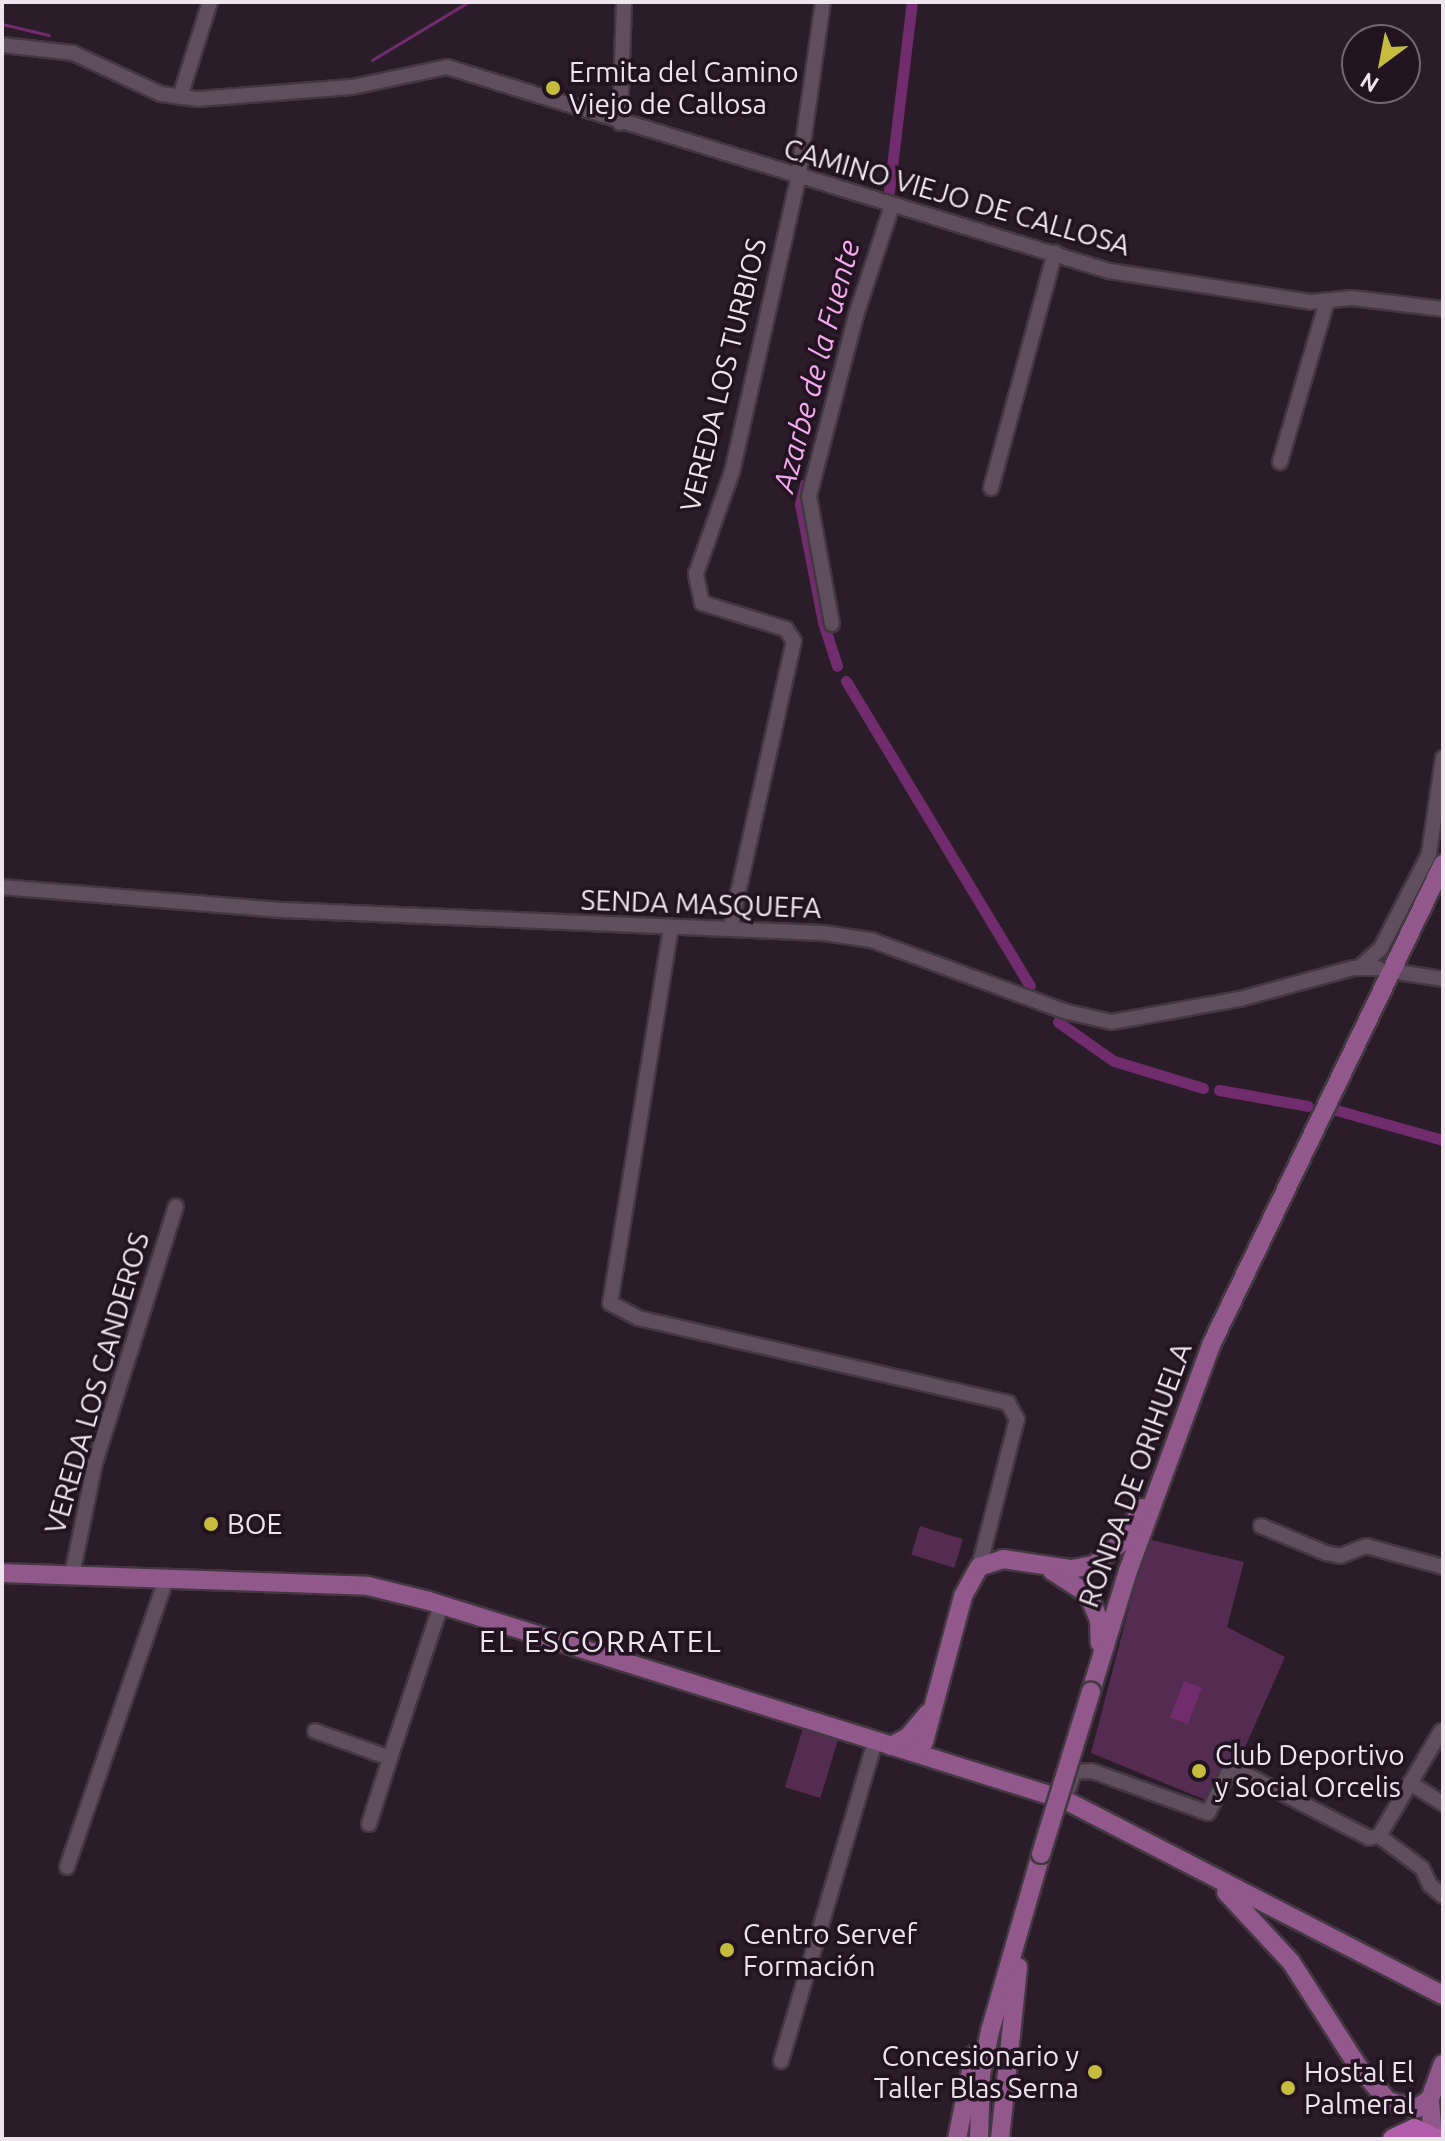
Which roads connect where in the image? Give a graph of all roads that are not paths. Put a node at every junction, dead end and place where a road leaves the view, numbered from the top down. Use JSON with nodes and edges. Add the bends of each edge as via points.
{"nodes":[{"id":1,"x":210,"y":2,"type":"edge"},
{"id":2,"x":624,"y":2,"type":"edge"},
{"id":3,"x":823,"y":2,"type":"edge"},
{"id":4,"x":2,"y":45,"type":"edge"},
{"id":5,"x":180,"y":97,"type":"junction"},
{"id":6,"x":620,"y":123,"type":"junction"},
{"id":7,"x":798,"y":179,"type":"junction"},
{"id":8,"x":892,"y":206,"type":"junction"},
{"id":9,"x":1055,"y":253,"type":"junction"},
{"id":10,"x":1327,"y":301,"type":"junction"},
{"id":11,"x":1443,"y":309,"type":"edge"},
{"id":12,"x":1280,"y":462,"type":"dead end"},
{"id":13,"x":991,"y":488,"type":"dead end"},
{"id":14,"x":832,"y":624,"type":"dead end"},
{"id":15,"x":1443,"y":758,"type":"edge"},
{"id":16,"x":1443,"y":864,"type":"edge"},
{"id":17,"x":2,"y":887,"type":"edge"},
{"id":18,"x":671,"y":927,"type":"junction"},
{"id":19,"x":730,"y":929,"type":"junction"},
{"id":20,"x":1359,"y":968,"type":"junction"},
{"id":21,"x":1378,"y":968,"type":"dead end"},
{"id":22,"x":1403,"y":973,"type":"dead end"},
{"id":23,"x":1443,"y":979,"type":"edge"},
{"id":24,"x":176,"y":1206,"type":"dead end"},
{"id":25,"x":1165,"y":1468,"type":"junction"},
{"id":26,"x":989,"y":1524,"type":"junction"},
{"id":27,"x":1261,"y":1526,"type":"dead end"},
{"id":28,"x":1003,"y":1559,"type":"junction"},
{"id":29,"x":1043,"y":1566,"type":"junction"},
{"id":30,"x":979,"y":1567,"type":"junction"},
{"id":31,"x":1443,"y":1567,"type":"edge"},
{"id":32,"x":2,"y":1573,"type":"edge"},
{"id":33,"x":72,"y":1575,"type":"junction"},
{"id":34,"x":166,"y":1580,"type":"junction"},
{"id":35,"x":441,"y":1605,"type":"junction"},
{"id":36,"x":1100,"y":1657,"type":"junction"},
{"id":37,"x":928,"y":1713,"type":"junction"},
{"id":38,"x":315,"y":1731,"type":"dead end"},
{"id":39,"x":1441,"y":1731,"type":"dead end"},
{"id":40,"x":883,"y":1743,"type":"junction"},
{"id":41,"x":916,"y":1753,"type":"junction"},
{"id":42,"x":390,"y":1758,"type":"junction"},
{"id":43,"x":955,"y":1764,"type":"junction"},
{"id":44,"x":1410,"y":1783,"type":"junction"},
{"id":45,"x":1065,"y":1800,"type":"junction"},
{"id":46,"x":1443,"y":1804,"type":"edge"},
{"id":47,"x":369,"y":1824,"type":"dead end"},
{"id":48,"x":1379,"y":1836,"type":"junction"},
{"id":49,"x":1041,"y":1854,"type":"junction"},
{"id":50,"x":67,"y":1867,"type":"dead end"},
{"id":51,"x":1201,"y":1874,"type":"junction"},
{"id":52,"x":1443,"y":1896,"type":"edge"},
{"id":53,"x":1318,"y":1931,"type":"junction"},
{"id":54,"x":1014,"y":1944,"type":"junction"},
{"id":55,"x":1291,"y":1962,"type":"junction"},
{"id":56,"x":1434,"y":1985,"type":"edge"},
{"id":57,"x":1443,"y":1995,"type":"edge"},
{"id":58,"x":781,"y":2061,"type":"dead end"},
{"id":59,"x":1443,"y":2064,"type":"edge"},
{"id":60,"x":1430,"y":2099,"type":"junction"},
{"id":61,"x":1388,"y":2101,"type":"junction"},
{"id":62,"x":957,"y":2137,"type":"edge"},
{"id":63,"x":1394,"y":2138,"type":"edge"},
{"id":64,"x":1435,"y":2138,"type":"edge"},
{"id":65,"x":979,"y":2139,"type":"edge"},
{"id":66,"x":1000,"y":2139,"type":"edge"}],
"edges":[{"from":1,"to":5,"type":"street"},
{"from":2,"to":6,"type":"street"},
{"from":3,"to":7,"type":"street","name":"VEREDA LOS TURBIOS"},
{"from":4,"to":5,"type":"street","name":"CAMINO VIEJO DE CALLOSA","via":[[73,53]]},
{"from":5,"to":6,"type":"street","name":"CAMINO VIEJO DE CALLOSA","via":[[352,87],[447,67]]},
{"from":6,"to":7,"type":"street","name":"CAMINO VIEJO DE CALLOSA"},
{"from":7,"to":8,"type":"street","name":"CAMINO VIEJO DE CALLOSA"},
{"from":7,"to":19,"type":"street","name":"VEREDA LOS TURBIOS","via":[[732,472],[696,574],[702,603],[786,629],[794,641]]},
{"from":8,"to":9,"type":"street","name":"CAMINO VIEJO DE CALLOSA"},
{"from":8,"to":14,"type":"street","via":[[856,315],[809,496]]},
{"from":9,"to":10,"type":"street","name":"CAMINO VIEJO DE CALLOSA","via":[[1121,274]]},
{"from":9,"to":13,"type":"street"},
{"from":10,"to":11,"type":"street","name":"CAMINO VIEJO DE CALLOSA","via":[[1352,298]]},
{"from":10,"to":12,"type":"street"},
{"from":15,"to":20,"type":"street","via":[[1429,854],[1381,948]]},
{"from":16,"to":25,"type":"main road","name":"RONDA DE ORIHUELA","via":[[1236,1290]]},
{"from":17,"to":18,"type":"street","name":"SENDA MASQUEFA","via":[[283,910]]},
{"from":18,"to":19,"type":"street","name":"SENDA MASQUEFA"},
{"from":18,"to":26,"type":"street","via":[[610,1303],[638,1318],[1008,1403],[1017,1419]]},
{"from":19,"to":20,"type":"street","name":"SENDA MASQUEFA","via":[[871,940],[1067,1012],[1112,1022],[1240,999]]},
{"from":20,"to":21,"type":"street","name":"SENDA MASQUEFA"},
{"from":22,"to":23,"type":"street"},
{"from":24,"to":33,"type":"street","name":"VEREDA LOS CANDEROS","via":[[95,1463]]},
{"from":25,"to":29,"type":"main road","via":[[1109,1556],[1071,1569]]},
{"from":25,"to":36,"type":"main road","name":"RONDA DE ORIHUELA"},
{"from":26,"to":28,"type":"street","via":[[992,1543]]},
{"from":26,"to":30,"type":"street"},
{"from":27,"to":31,"type":"street","via":[[1326,1553],[1340,1556],[1366,1546]]},
{"from":28,"to":29,"type":"main road"},
{"from":28,"to":30,"type":"main road"},
{"from":29,"to":36,"type":"main road","via":[[1088,1594],[1099,1620]]},
{"from":30,"to":37,"type":"main road","via":[[963,1596]]},
{"from":32,"to":33,"type":"main road"},
{"from":33,"to":34,"type":"main road"},
{"from":34,"to":35,"type":"main road","via":[[368,1586]]},
{"from":34,"to":50,"type":"street"},
{"from":35,"to":40,"type":"main road"},
{"from":35,"to":42,"type":"street"},
{"from":36,"to":49,"type":"main road","name":"RONDA DE ORIHUELA","bridge":true},
{"from":37,"to":40,"type":"main road","via":[[908,1737]]},
{"from":37,"to":41,"type":"main road","via":[[916,1732]]},
{"from":37,"to":43,"type":"main road","via":[[930,1743]]},
{"from":38,"to":42,"type":"street"},
{"from":39,"to":44,"type":"street"},
{"from":40,"to":41,"type":"main road"},
{"from":40,"to":58,"type":"street"},
{"from":41,"to":43,"type":"main road"},
{"from":42,"to":47,"type":"street"},
{"from":43,"to":45,"type":"main road"},
{"from":44,"to":46,"type":"street"},
{"from":44,"to":48,"type":"street"},
{"from":45,"to":48,"type":"street","via":[[1074,1772],[1092,1771],[1208,1813],[1231,1767],[1369,1838]]},
{"from":45,"to":51,"type":"main road"},
{"from":48,"to":52,"type":"street","via":[[1422,1868]]},
{"from":49,"to":54,"type":"main road","name":"RONDA DE ORIHUELA"},
{"from":49,"to":66,"type":"main road","via":[[1017,1971]]},
{"from":51,"to":53,"type":"main road"},
{"from":51,"to":55,"type":"main road","via":[[1232,1896]]},
{"from":53,"to":55,"type":"main road","via":[[1293,1940]]},
{"from":53,"to":56,"type":"main road"},
{"from":54,"to":62,"type":"main road","via":[[980,2029]]},
{"from":54,"to":65,"type":"main road","name":"RONDA DE ORIHUELA","via":[[983,2064]]},
{"from":55,"to":61,"type":"main road","via":[[1357,2065]]},
{"from":56,"to":57,"type":"main road"},
{"from":59,"to":60,"type":"main road"},
{"from":60,"to":61,"type":"main road","via":[[1406,2109]]},
{"from":60,"to":64,"type":"main road"},
{"from":61,"to":63,"type":"main road"},
{"from":63,"to":64,"type":"highway","via":[[1414,2129]]}]}
